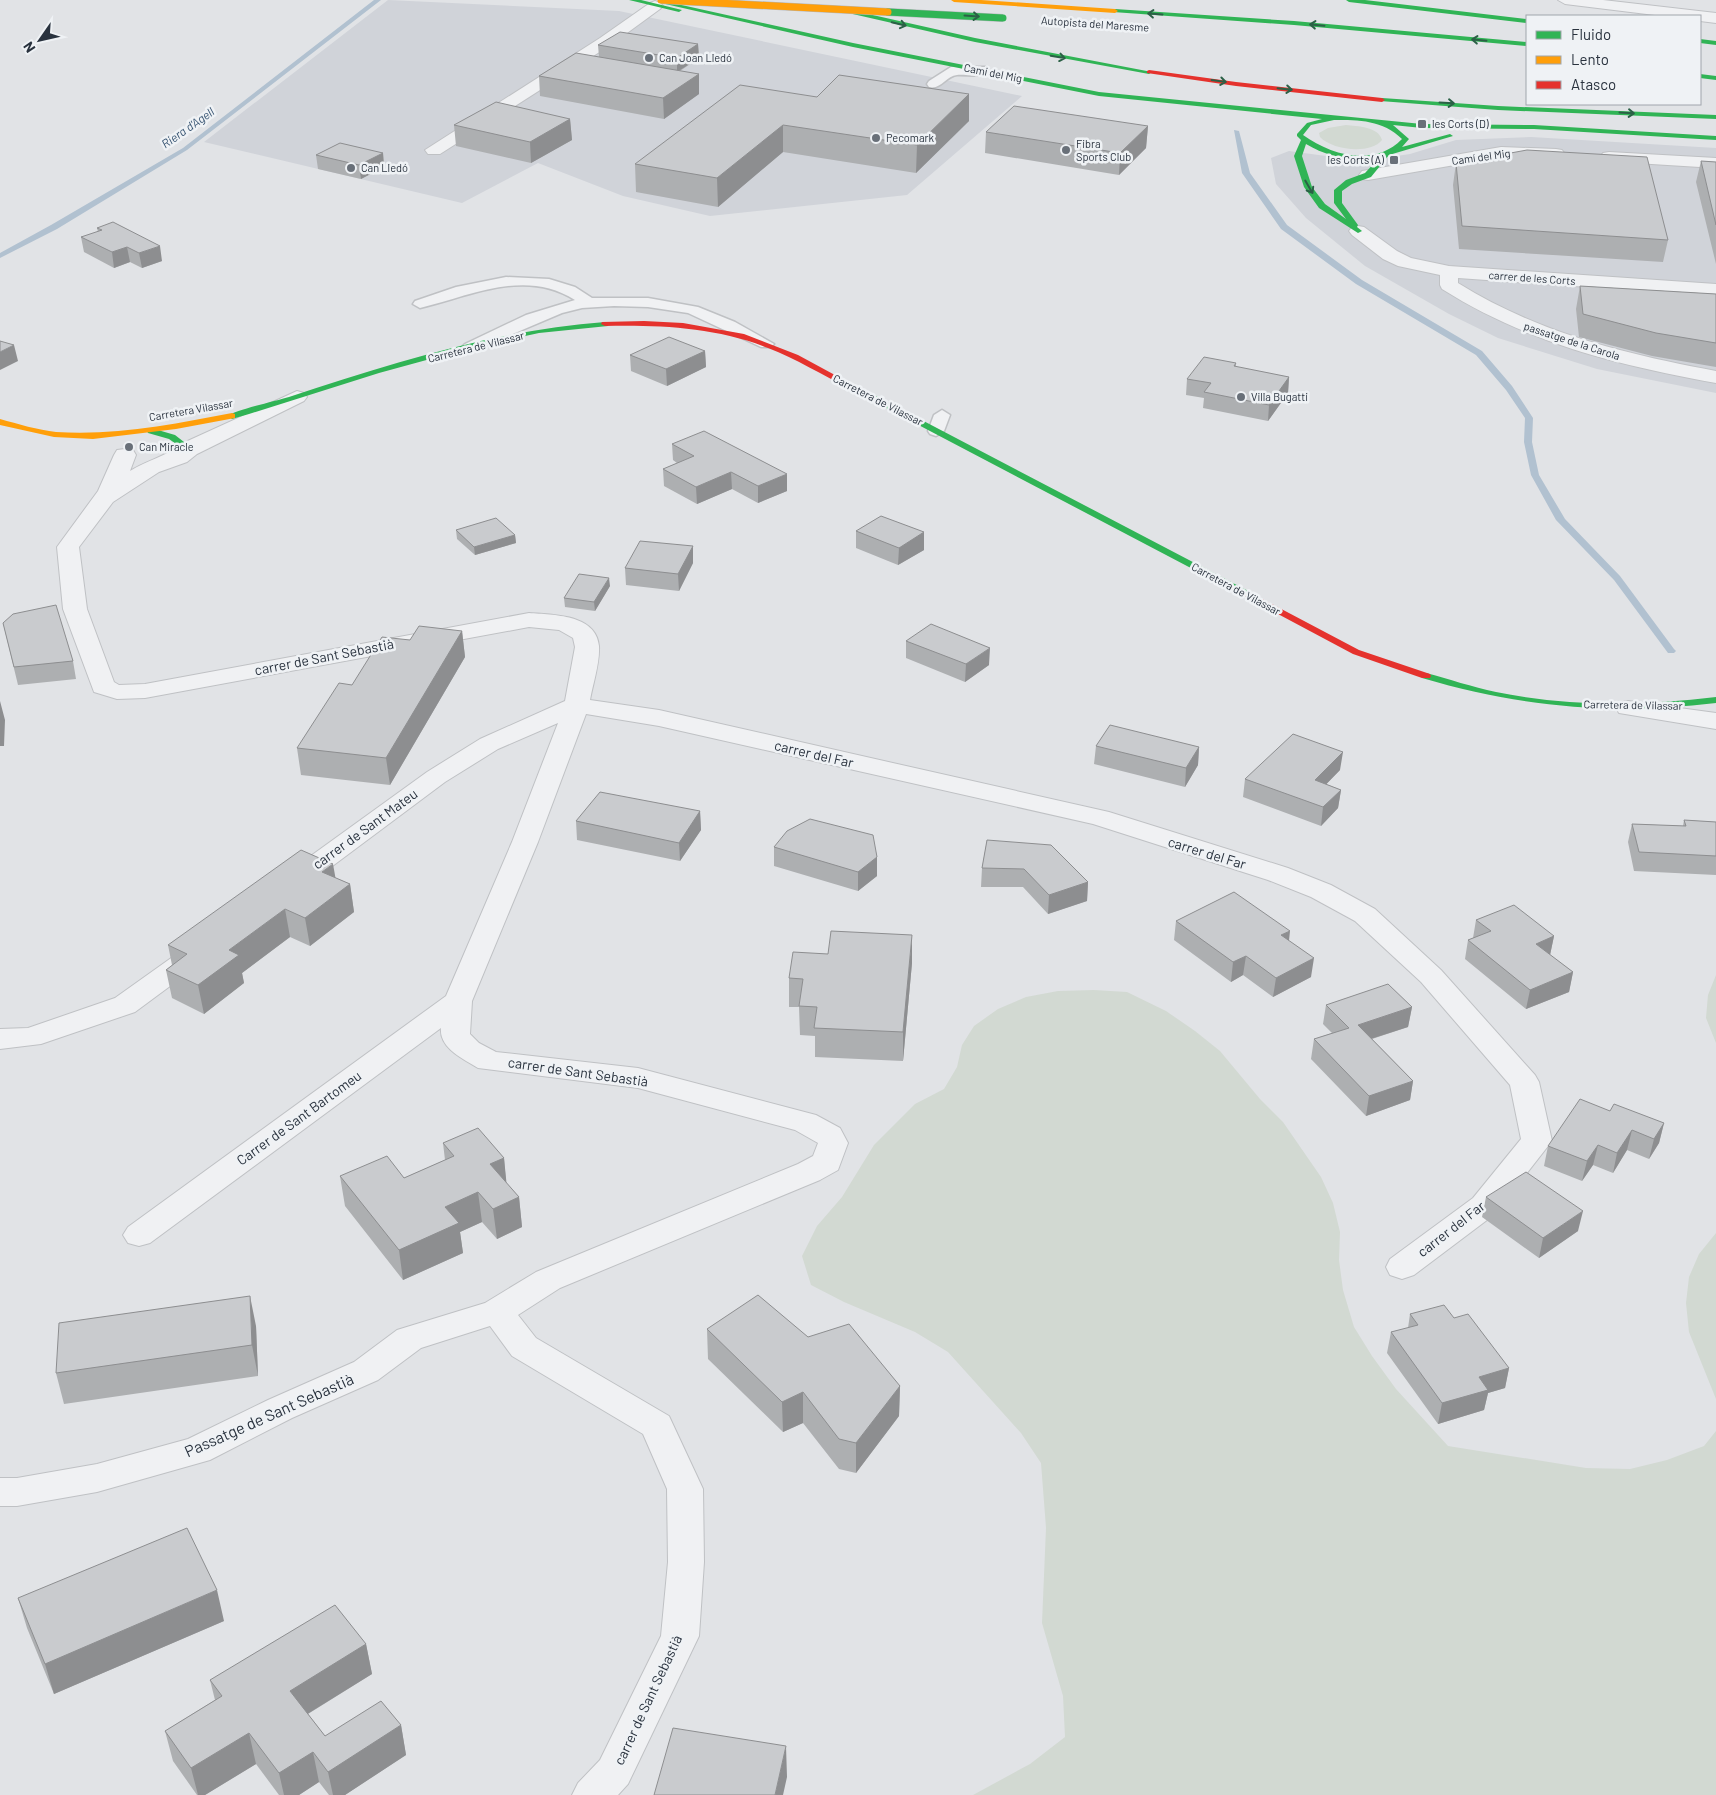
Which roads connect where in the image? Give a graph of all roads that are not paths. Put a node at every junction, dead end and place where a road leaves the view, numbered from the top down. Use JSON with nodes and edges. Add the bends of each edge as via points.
{"nodes":[{"id":1,"x":632,"y":0,"type":"edge"},
{"id":2,"x":800,"y":0,"type":"edge"},
{"id":3,"x":954,"y":0,"type":"edge"},
{"id":4,"x":1349,"y":0,"type":"edge"},
{"id":5,"x":1565,"y":0,"type":"edge"},
{"id":6,"x":657,"y":2,"type":"edge"},
{"id":7,"x":1691,"y":15,"type":"edge"},
{"id":8,"x":1701,"y":16,"type":"edge"},
{"id":9,"x":1007,"y":18,"type":"dead end"},
{"id":10,"x":1716,"y":18,"type":"edge"},
{"id":11,"x":1526,"y":21,"type":"edge"},
{"id":12,"x":1701,"y":41,"type":"edge"},
{"id":13,"x":1716,"y":43,"type":"edge"},
{"id":14,"x":1526,"y":44,"type":"edge"},
{"id":15,"x":951,"y":71,"type":"junction"},
{"id":16,"x":985,"y":71,"type":"junction"},
{"id":17,"x":1701,"y":76,"type":"edge"},
{"id":18,"x":1716,"y":78,"type":"edge"},
{"id":19,"x":932,"y":84,"type":"dead end"},
{"id":20,"x":1716,"y":117,"type":"edge"},
{"id":21,"x":1334,"y":118,"type":"junction"},
{"id":22,"x":1378,"y":121,"type":"junction"},
{"id":23,"x":1295,"y":132,"type":"junction"},
{"id":24,"x":1716,"y":138,"type":"edge"},
{"id":25,"x":1716,"y":145,"type":"edge"},
{"id":26,"x":434,"y":150,"type":"dead end"},
{"id":27,"x":1392,"y":152,"type":"junction"},
{"id":28,"x":1577,"y":155,"type":"edge"},
{"id":29,"x":1597,"y":156,"type":"edge"},
{"id":30,"x":1716,"y":163,"type":"edge"},
{"id":31,"x":1301,"y":164,"type":"junction"},
{"id":32,"x":1317,"y":169,"type":"dead end"},
{"id":33,"x":1342,"y":173,"type":"dead end"},
{"id":34,"x":1368,"y":175,"type":"junction"},
{"id":35,"x":1358,"y":230,"type":"junction"},
{"id":36,"x":1449,"y":272,"type":"junction"},
{"id":37,"x":1716,"y":290,"type":"edge"},
{"id":38,"x":588,"y":302,"type":"junction"},
{"id":39,"x":420,"y":304,"type":"dead end"},
{"id":40,"x":768,"y":345,"type":"junction"},
{"id":41,"x":466,"y":349,"type":"junction"},
{"id":42,"x":1716,"y":377,"type":"edge"},
{"id":43,"x":295,"y":393,"type":"junction"},
{"id":44,"x":246,"y":400,"type":"dead end"},
{"id":45,"x":217,"y":406,"type":"dead end"},
{"id":46,"x":942,"y":415,"type":"dead end"},
{"id":47,"x":0,"y":417,"type":"edge"},
{"id":48,"x":30,"y":419,"type":"junction"},
{"id":49,"x":49,"y":420,"type":"dead end"},
{"id":50,"x":121,"y":420,"type":"dead end"},
{"id":51,"x":0,"y":422,"type":"edge"},
{"id":52,"x":144,"y":430,"type":"junction"},
{"id":53,"x":936,"y":431,"type":"junction"},
{"id":54,"x":88,"y":436,"type":"junction"},
{"id":55,"x":122,"y":449,"type":"junction"},
{"id":56,"x":189,"y":449,"type":"junction"},
{"id":57,"x":164,"y":461,"type":"junction"},
{"id":58,"x":101,"y":501,"type":"junction"},
{"id":59,"x":1716,"y":700,"type":"edge"},
{"id":60,"x":577,"y":705,"type":"junction"},
{"id":61,"x":1621,"y":707,"type":"junction"},
{"id":62,"x":1716,"y":721,"type":"edge"},
{"id":63,"x":276,"y":895,"type":"edge"},
{"id":64,"x":220,"y":935,"type":"edge"},
{"id":65,"x":458,"y":1001,"type":"junction"},
{"id":66,"x":0,"y":1039,"type":"edge"},
{"id":67,"x":139,"y":1235,"type":"dead end"},
{"id":68,"x":1402,"y":1266,"type":"dead end"},
{"id":69,"x":497,"y":1312,"type":"junction"},
{"id":70,"x":0,"y":1492,"type":"edge"},
{"id":71,"x":592,"y":1795,"type":"edge"}],
"edges":[{"from":1,"to":6,"type":"main road","name":"Camí del Mig"},
{"from":2,"to":20,"type":"main road","one_way":true,"via":[[998,46],[1237,84],[1368,99]]},
{"from":14,"to":3,"type":"main road","name":"Autopista del Maresme","one_way":true,"via":[[1294,23]]},
{"from":4,"to":11,"type":"main road"},
{"from":5,"to":7,"type":"street"},
{"from":6,"to":9,"type":"main road","one_way":true,"bridge":true},
{"from":6,"to":15,"type":"main road","name":"Camí del Mig"},
{"from":6,"to":16,"type":"main road","name":"Camí del Mig"},
{"from":6,"to":26,"type":"street","via":[[606,41]]},
{"from":8,"to":10,"type":"street"},
{"from":12,"to":13,"type":"main road"},
{"from":15,"to":16,"type":"lane"},
{"from":15,"to":19,"type":"lane"},
{"from":15,"to":23,"type":"main road","name":"Camí del Mig","via":[[1122,103],[1268,118]]},
{"from":16,"to":21,"type":"main road","name":"Camí del Mig","via":[[1127,97]]},
{"from":17,"to":18,"type":"main road"},
{"from":21,"to":22,"type":"main road"},
{"from":21,"to":23,"type":"main road","via":[[1308,124]]},
{"from":22,"to":24,"type":"main road","via":[[1422,126],[1534,127]]},
{"from":22,"to":27,"type":"main road","via":[[1395,127],[1406,139],[1405,145]]},
{"from":23,"to":27,"type":"main road","name":"Camí del Mig","via":[[1311,147],[1340,155]]},
{"from":23,"to":31,"type":"main road"},
{"from":25,"to":27,"type":"main road","name":"Camí del Mig","via":[[1496,133],[1447,136]]},
{"from":27,"to":34,"type":"main road"},
{"from":28,"to":34,"type":"street","name":"Camí del Mig","via":[[1501,152]]},
{"from":29,"to":30,"type":"street"},
{"from":31,"to":32,"type":"main road"},
{"from":31,"to":35,"type":"main road","one_way":true,"via":[[1308,188],[1322,206]]},
{"from":33,"to":34,"type":"main road"},
{"from":34,"to":35,"type":"main road","via":[[1338,190],[1338,203]]},
{"from":35,"to":36,"type":"street","name":"carrer de les Corts","via":[[1390,255],[1405,262]]},
{"from":36,"to":37,"type":"street","name":"carrer de les Corts"},
{"from":36,"to":42,"type":"street","name":"passatge de la Carola","via":[[1449,285],[1489,310],[1523,325],[1620,357]]},
{"from":38,"to":39,"type":"lane","via":[[577,293],[536,281],[457,290]]},
{"from":38,"to":40,"type":"lane","via":[[642,303],[692,310]]},
{"from":38,"to":41,"type":"lane","via":[[567,306],[528,321]]},
{"from":40,"to":41,"type":"main road","name":"Carretera de Vilassar","via":[[730,333],[684,325],[640,324],[586,326],[522,334]]},
{"from":40,"to":53,"type":"main road","name":"Carretera de Vilassar"},
{"from":41,"to":43,"type":"main road","name":"Carretera de Vilassar"},
{"from":43,"to":44,"type":"main road","name":"Carretera Vilassar"},
{"from":43,"to":52,"type":"main road","name":"Carretera de Vilassar","via":[[195,424]]},
{"from":43,"to":56,"type":"street"},
{"from":45,"to":50,"type":"main road","name":"Carretera Vilassar","via":[[170,416]]},
{"from":46,"to":53,"type":"lane"},
{"from":47,"to":48,"type":"main road"},
{"from":48,"to":49,"type":"main road"},
{"from":48,"to":52,"type":"main road","via":[[48,425]]},
{"from":51,"to":54,"type":"main road","name":"Carretera de Vilassar","via":[[57,434]]},
{"from":52,"to":54,"type":"main road","name":"Carretera de Vilassar"},
{"from":52,"to":55,"type":"main road","via":[[127,436]]},
{"from":52,"to":56,"type":"main road","via":[[164,433]]},
{"from":53,"to":61,"type":"main road","name":"Carretera de Vilassar","via":[[1356,652],[1473,690],[1548,702]]},
{"from":54,"to":55,"type":"street"},
{"from":55,"to":57,"type":"street","via":[[133,462],[150,464]]},
{"from":55,"to":58,"type":"street","via":[[123,465]]},
{"from":56,"to":57,"type":"street","via":[[179,457]]},
{"from":57,"to":58,"type":"street"},
{"from":58,"to":60,"type":"street","name":"carrer de Sant Sebastià","via":[[68,547],[75,609],[104,687],[117,692],[145,691],[529,620],[565,623],[584,635],[587,647]]},
{"from":59,"to":61,"type":"main road","name":"Carretera de Vilassar","via":[[1684,706]]},
{"from":60,"to":63,"type":"street","name":"carrer de Sant Mateu","via":[[489,744]]},
{"from":60,"to":65,"type":"street","name":"carrer de Sant Sebastià","via":[[525,842]]},
{"from":60,"to":68,"type":"street","name":"carrer del Far","via":[[659,718],[1100,818],[1278,874],[1321,891],[1365,915],[1431,976],[1524,1082],[1537,1141],[1484,1206]]},
{"from":61,"to":62,"type":"street"},
{"from":64,"to":66,"type":"street","via":[[126,1005],[32,1037]]},
{"from":65,"to":67,"type":"street","name":"Carrer de Sant Bartomeu"},
{"from":65,"to":69,"type":"street","name":"carrer de Sant Sebastià","via":[[455,1036],[469,1050],[489,1061],[638,1078],[805,1122],[829,1135],[833,1143],[827,1162],[809,1172],[548,1280]]},
{"from":69,"to":70,"type":"street","name":"Passatge de Sant Sebastià","via":[[409,1339],[366,1371],[198,1450],[96,1478]]},
{"from":69,"to":71,"type":"street","name":"carrer de Sant Sebastià","via":[[524,1347],[657,1425],[685,1489],[686,1562],[680,1636],[614,1772]]}]}
